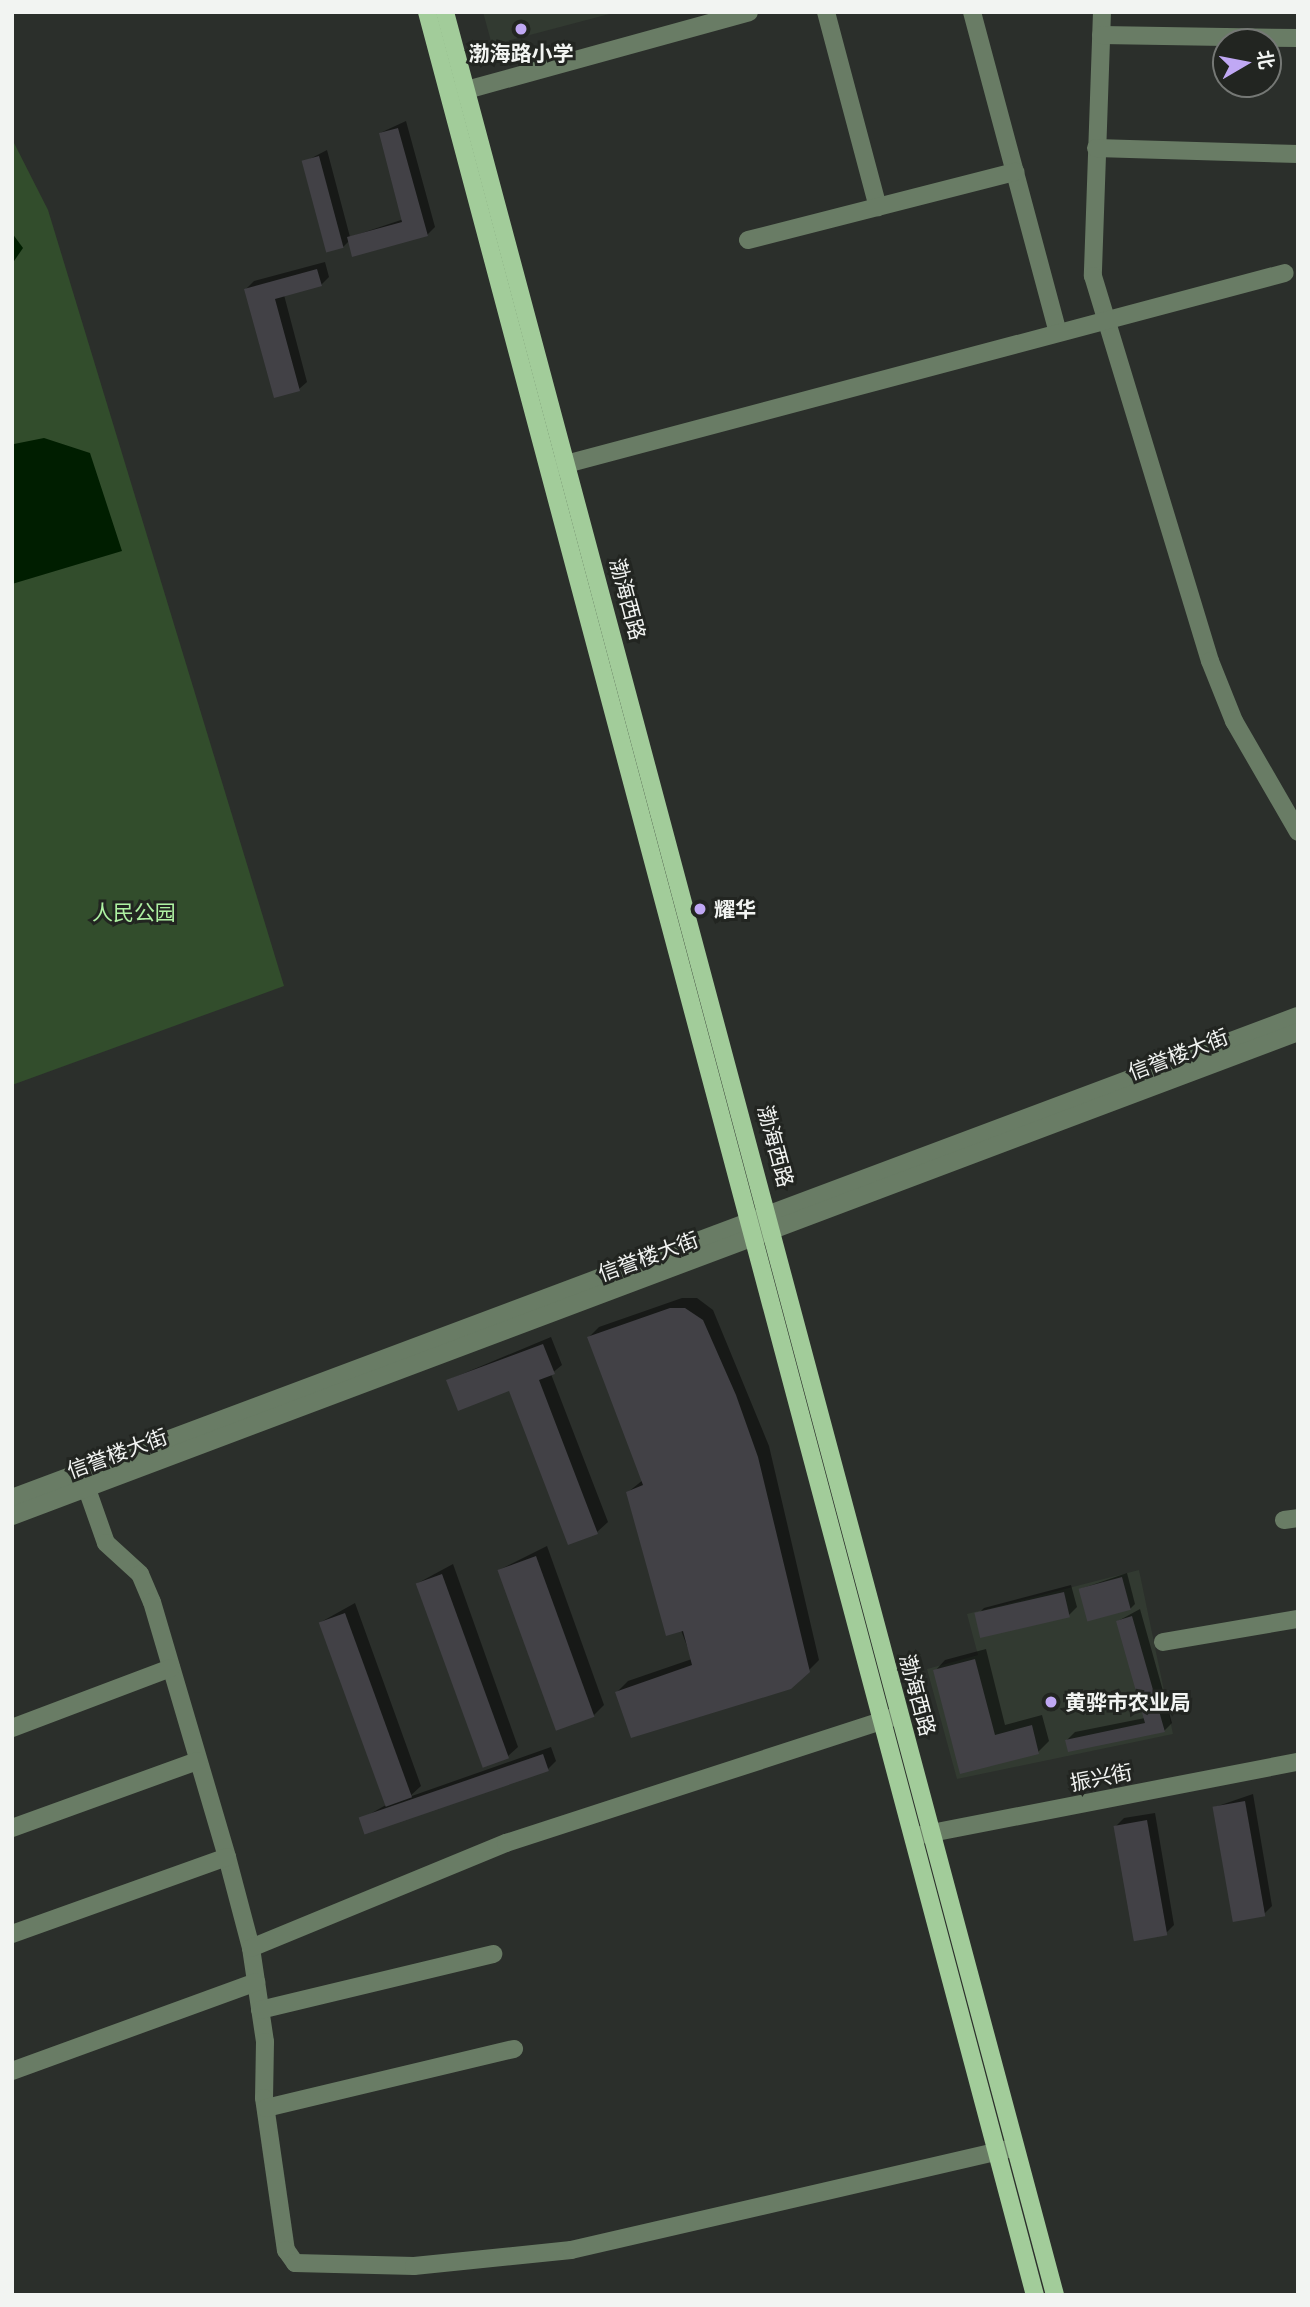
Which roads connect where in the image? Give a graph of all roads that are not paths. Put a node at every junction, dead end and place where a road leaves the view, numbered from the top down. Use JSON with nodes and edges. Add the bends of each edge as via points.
{"nodes":[{"id":1,"x":427,"y":12,"type":"edge"},
{"id":2,"x":445,"y":12,"type":"edge"},
{"id":3,"x":749,"y":12,"type":"edge"},
{"id":4,"x":826,"y":12,"type":"edge"},
{"id":5,"x":972,"y":12,"type":"edge"},
{"id":6,"x":1102,"y":12,"type":"edge"},
{"id":7,"x":1101,"y":35,"type":"junction"},
{"id":8,"x":1298,"y":38,"type":"edge"},
{"id":9,"x":458,"y":92,"type":"junction"},
{"id":10,"x":1096,"y":148,"type":"junction"},
{"id":11,"x":1298,"y":153,"type":"edge"},
{"id":12,"x":1015,"y":172,"type":"junction"},
{"id":13,"x":878,"y":207,"type":"junction"},
{"id":14,"x":748,"y":240,"type":"dead end"},
{"id":15,"x":1285,"y":273,"type":"dead end"},
{"id":16,"x":1109,"y":317,"type":"junction"},
{"id":17,"x":1057,"y":330,"type":"junction"},
{"id":18,"x":559,"y":466,"type":"junction"},
{"id":19,"x":1298,"y":832,"type":"edge"},
{"id":20,"x":1298,"y":1016,"type":"edge"},
{"id":21,"x":1298,"y":1032,"type":"edge"},
{"id":22,"x":773,"y":1225,"type":"junction"},
{"id":23,"x":755,"y":1232,"type":"junction"},
{"id":24,"x":84,"y":1480,"type":"junction"},
{"id":25,"x":12,"y":1498,"type":"edge"},
{"id":26,"x":12,"y":1516,"type":"edge"},
{"id":27,"x":1298,"y":1619,"type":"edge"},
{"id":28,"x":1163,"y":1642,"type":"dead end"},
{"id":29,"x":171,"y":1668,"type":"junction"},
{"id":30,"x":892,"y":1717,"type":"junction"},
{"id":31,"x":12,"y":1728,"type":"edge"},
{"id":32,"x":197,"y":1761,"type":"junction"},
{"id":33,"x":1298,"y":1762,"type":"edge"},
{"id":34,"x":12,"y":1828,"type":"edge"},
{"id":35,"x":923,"y":1835,"type":"junction"},
{"id":36,"x":227,"y":1857,"type":"junction"},
{"id":37,"x":12,"y":1934,"type":"edge"},
{"id":38,"x":251,"y":1948,"type":"junction"},
{"id":39,"x":493,"y":1954,"type":"dead end"},
{"id":40,"x":256,"y":1982,"type":"junction"},
{"id":41,"x":260,"y":2010,"type":"junction"},
{"id":42,"x":514,"y":2049,"type":"dead end"},
{"id":43,"x":12,"y":2071,"type":"edge"},
{"id":44,"x":265,"y":2108,"type":"junction"},
{"id":45,"x":1016,"y":2147,"type":"junction"},
{"id":46,"x":997,"y":2151,"type":"junction"},
{"id":47,"x":1035,"y":2295,"type":"edge"},
{"id":48,"x":1055,"y":2295,"type":"edge"}],
"edges":[{"from":1,"to":9,"type":"main road","name":"渤海西路"},
{"from":2,"to":9,"type":"main road","name":"渤海西路"},
{"from":3,"to":9,"type":"street"},
{"from":4,"to":13,"type":"street"},
{"from":5,"to":12,"type":"street"},
{"from":6,"to":7,"type":"street"},
{"from":7,"to":8,"type":"street"},
{"from":7,"to":10,"type":"street"},
{"from":9,"to":18,"type":"main road","name":"渤海西路"},
{"from":10,"to":11,"type":"street"},
{"from":10,"to":16,"type":"street","via":[[1093,276]]},
{"from":12,"to":13,"type":"street"},
{"from":12,"to":17,"type":"street"},
{"from":13,"to":14,"type":"street"},
{"from":15,"to":16,"type":"street"},
{"from":16,"to":17,"type":"street"},
{"from":16,"to":19,"type":"street","via":[[1210,661],[1234,721]]},
{"from":17,"to":18,"type":"street"},
{"from":18,"to":22,"type":"main road","name":"渤海西路"},
{"from":18,"to":23,"type":"main road","name":"渤海西路"},
{"from":20,"to":22,"type":"street","name":"信誉楼大街"},
{"from":21,"to":22,"type":"street","name":"信誉楼大街"},
{"from":22,"to":23,"type":"street","name":"信誉楼大街"},
{"from":22,"to":30,"type":"main road","name":"渤海西路"},
{"from":23,"to":24,"type":"street","name":"信誉楼大街"},
{"from":23,"to":30,"type":"main road","name":"渤海西路"},
{"from":24,"to":25,"type":"street","name":"信誉楼大街"},
{"from":24,"to":26,"type":"street","name":"信誉楼大街"},
{"from":24,"to":29,"type":"street","via":[[106,1543],[140,1574]]},
{"from":27,"to":28,"type":"street"},
{"from":29,"to":31,"type":"street"},
{"from":29,"to":32,"type":"street"},
{"from":30,"to":35,"type":"main road","name":"渤海西路"},
{"from":30,"to":38,"type":"street","via":[[506,1843]]},
{"from":32,"to":34,"type":"street"},
{"from":32,"to":36,"type":"street"},
{"from":33,"to":35,"type":"street","name":"振兴街"},
{"from":35,"to":45,"type":"main road","name":"渤海西路"},
{"from":35,"to":46,"type":"main road","name":"渤海西路"},
{"from":36,"to":37,"type":"street"},
{"from":36,"to":38,"type":"street"},
{"from":38,"to":40,"type":"street"},
{"from":39,"to":41,"type":"street"},
{"from":40,"to":41,"type":"street"},
{"from":40,"to":43,"type":"street"},
{"from":41,"to":44,"type":"street"},
{"from":42,"to":44,"type":"street"},
{"from":44,"to":46,"type":"street","via":[[286,2250],[295,2263],[334,2268],[571,2250]]},
{"from":45,"to":46,"type":"street"},
{"from":45,"to":48,"type":"main road","name":"渤海西路"},
{"from":46,"to":47,"type":"main road","name":"渤海西路"}]}
